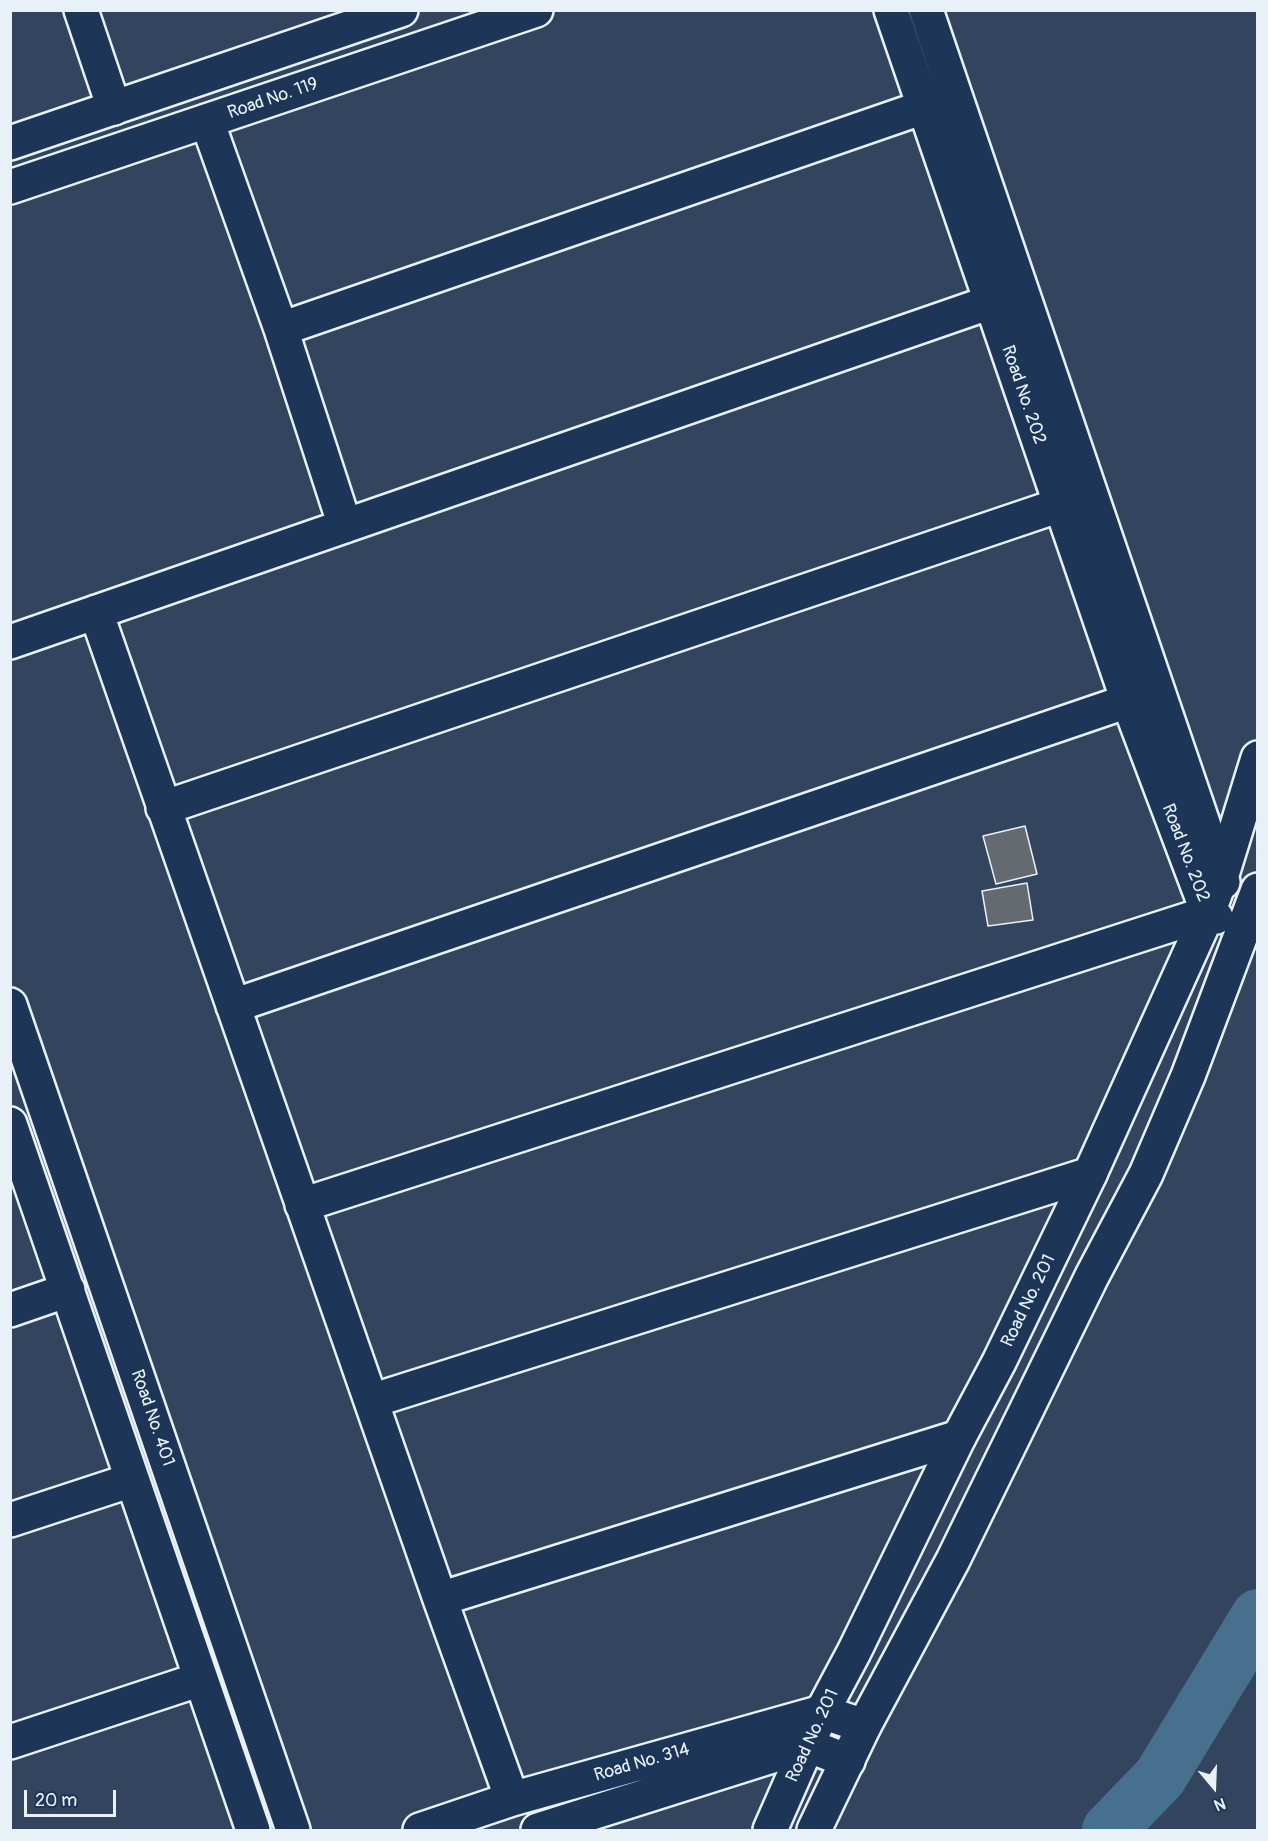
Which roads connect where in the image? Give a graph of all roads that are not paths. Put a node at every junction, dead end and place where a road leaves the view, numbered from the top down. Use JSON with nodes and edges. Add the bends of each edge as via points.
{"nodes":[{"id":1,"x":81,"y":10,"type":"edge"},
{"id":2,"x":401,"y":10,"type":"edge"},
{"id":3,"x":536,"y":10,"type":"edge"},
{"id":4,"x":891,"y":10,"type":"edge"},
{"id":5,"x":927,"y":10,"type":"edge"},
{"id":6,"x":349,"y":19,"type":"edge"},
{"id":7,"x":924,"y":107,"type":"junction"},
{"id":8,"x":114,"y":108,"type":"junction"},
{"id":9,"x":207,"y":121,"type":"junction"},
{"id":10,"x":10,"y":143,"type":"edge"},
{"id":11,"x":10,"y":187,"type":"edge"},
{"id":12,"x":991,"y":302,"type":"junction"},
{"id":13,"x":281,"y":329,"type":"junction"},
{"id":14,"x":1060,"y":505,"type":"junction"},
{"id":15,"x":345,"y":526,"type":"junction"},
{"id":16,"x":96,"y":612,"type":"junction"},
{"id":17,"x":10,"y":642,"type":"edge"},
{"id":18,"x":1128,"y":701,"type":"junction"},
{"id":19,"x":1257,"y":758,"type":"edge"},
{"id":20,"x":164,"y":808,"type":"junction"},
{"id":21,"x":1221,"y":878,"type":"junction"},
{"id":22,"x":1254,"y":911,"type":"edge"},
{"id":23,"x":1208,"y":913,"type":"junction"},
{"id":24,"x":10,"y":1005,"type":"edge"},
{"id":25,"x":233,"y":1006,"type":"junction"},
{"id":26,"x":10,"y":1124,"type":"edge"},
{"id":27,"x":1090,"y":1174,"type":"junction"},
{"id":28,"x":302,"y":1205,"type":"junction"},
{"id":29,"x":68,"y":1290,"type":"junction"},
{"id":30,"x":10,"y":1310,"type":"edge"},
{"id":31,"x":371,"y":1401,"type":"junction"},
{"id":32,"x":959,"y":1437,"type":"junction"},
{"id":33,"x":132,"y":1480,"type":"junction"},
{"id":34,"x":10,"y":1520,"type":"edge"},
{"id":35,"x":440,"y":1599,"type":"junction"},
{"id":36,"x":201,"y":1679,"type":"junction"},
{"id":37,"x":822,"y":1712,"type":"junction"},
{"id":38,"x":864,"y":1726,"type":"junction"},
{"id":39,"x":10,"y":1742,"type":"edge"},
{"id":40,"x":807,"y":1745,"type":"junction"},
{"id":41,"x":848,"y":1761,"type":"junction"},
{"id":42,"x":512,"y":1799,"type":"junction"},
{"id":43,"x":253,"y":1830,"type":"edge"},
{"id":44,"x":293,"y":1830,"type":"edge"},
{"id":45,"x":420,"y":1830,"type":"edge"},
{"id":46,"x":538,"y":1830,"type":"edge"},
{"id":47,"x":770,"y":1830,"type":"edge"},
{"id":48,"x":813,"y":1830,"type":"edge"}],
"edges":[{"from":1,"to":8,"type":"street"},
{"from":2,"to":6,"type":"street"},
{"from":3,"to":9,"type":"street","name":"Road No. 119"},
{"from":4,"to":7,"type":"street","name":"Road No. 202"},
{"from":5,"to":21,"type":"street","name":"Road No. 202"},
{"from":6,"to":8,"type":"street"},
{"from":7,"to":12,"type":"street","name":"Road No. 202"},
{"from":7,"to":13,"type":"street"},
{"from":8,"to":10,"type":"street"},
{"from":9,"to":11,"type":"street","name":"Road No. 119"},
{"from":9,"to":13,"type":"street"},
{"from":12,"to":14,"type":"street","name":"Road No. 202"},
{"from":12,"to":15,"type":"street"},
{"from":13,"to":15,"type":"street"},
{"from":14,"to":18,"type":"street","name":"Road No. 202"},
{"from":14,"to":20,"type":"street"},
{"from":15,"to":16,"type":"street"},
{"from":16,"to":17,"type":"street"},
{"from":16,"to":20,"type":"street"},
{"from":18,"to":23,"type":"street","name":"Road No. 202"},
{"from":18,"to":25,"type":"street"},
{"from":19,"to":21,"type":"street","name":"Road No. 201"},
{"from":20,"to":25,"type":"street"},
{"from":21,"to":22,"type":"street","name":"Road No. 202","via":[[1237,908]]},
{"from":21,"to":23,"type":"street","name":"Road No. 201"},
{"from":22,"to":23,"type":"street","name":"Road No. 202","via":[[1226,920]]},
{"from":22,"to":38,"type":"street","via":[[1146,1174],[953,1560]]},
{"from":23,"to":27,"type":"street","name":"Road No. 201"},
{"from":23,"to":28,"type":"street"},
{"from":24,"to":44,"type":"street","name":"Road No. 401"},
{"from":25,"to":28,"type":"street"},
{"from":26,"to":29,"type":"street"},
{"from":27,"to":31,"type":"street"},
{"from":27,"to":32,"type":"street","name":"Road No. 201"},
{"from":28,"to":31,"type":"street"},
{"from":29,"to":30,"type":"street"},
{"from":29,"to":33,"type":"street"},
{"from":31,"to":35,"type":"street"},
{"from":32,"to":35,"type":"street"},
{"from":32,"to":37,"type":"street","name":"Road No. 201"},
{"from":33,"to":34,"type":"street"},
{"from":33,"to":36,"type":"street"},
{"from":35,"to":42,"type":"street"},
{"from":36,"to":39,"type":"street"},
{"from":36,"to":43,"type":"street"},
{"from":37,"to":38,"type":"street"},
{"from":37,"to":40,"type":"street","name":"Road No. 201"},
{"from":37,"to":42,"type":"street","name":"Road No. 314"},
{"from":38,"to":41,"type":"street"},
{"from":40,"to":41,"type":"street"},
{"from":40,"to":46,"type":"street","name":"Road No. 314"},
{"from":40,"to":47,"type":"street","name":"Road No. 201"},
{"from":41,"to":48,"type":"street"},
{"from":42,"to":45,"type":"street","name":"Road No. 314"}]}
